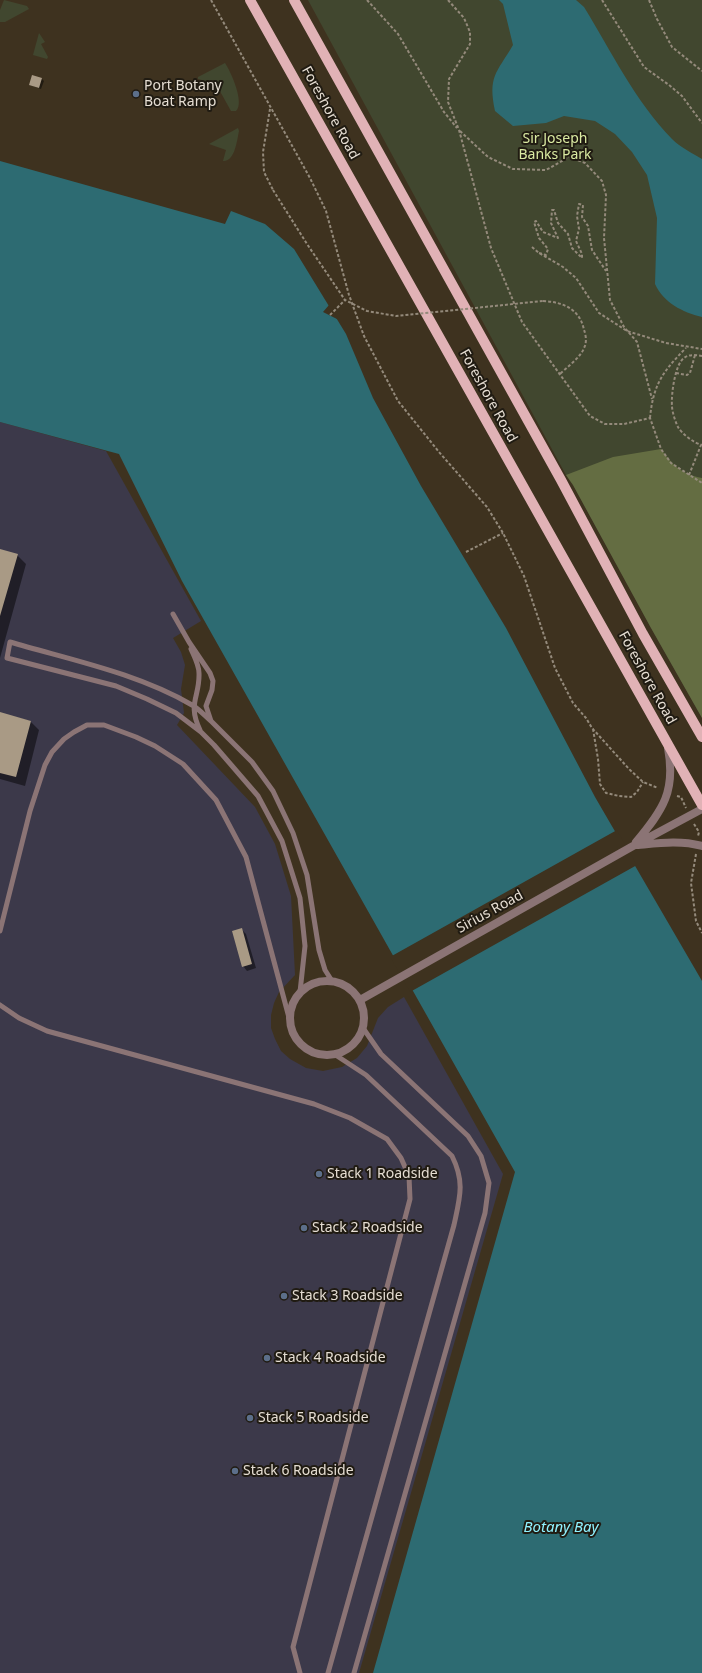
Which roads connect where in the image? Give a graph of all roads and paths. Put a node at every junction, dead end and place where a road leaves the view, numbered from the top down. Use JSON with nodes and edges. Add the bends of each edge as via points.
{"nodes":[{"id":1,"x":211,"y":0,"type":"edge"},
{"id":2,"x":250,"y":0,"type":"edge"},
{"id":3,"x":294,"y":0,"type":"edge"},
{"id":4,"x":368,"y":0,"type":"edge"},
{"id":5,"x":448,"y":0,"type":"edge"},
{"id":6,"x":602,"y":0,"type":"edge"},
{"id":7,"x":649,"y":0,"type":"edge"},
{"id":8,"x":702,"y":71,"type":"edge"},
{"id":9,"x":270,"y":108,"type":"junction"},
{"id":10,"x":702,"y":122,"type":"edge"},
{"id":11,"x":459,"y":130,"type":"junction"},
{"id":12,"x":532,"y":247,"type":"dead end"},
{"id":13,"x":539,"y":253,"type":"junction"},
{"id":14,"x":607,"y":272,"type":"junction"},
{"id":15,"x":345,"y":300,"type":"junction"},
{"id":16,"x":330,"y":315,"type":"dead end"},
{"id":17,"x":627,"y":331,"type":"junction"},
{"id":18,"x":686,"y":348,"type":"junction"},
{"id":19,"x":702,"y":349,"type":"edge"},
{"id":20,"x":695,"y":355,"type":"junction"},
{"id":21,"x":702,"y":356,"type":"edge"},
{"id":22,"x":676,"y":373,"type":"junction"},
{"id":23,"x":559,"y":374,"type":"junction"},
{"id":24,"x":652,"y":399,"type":"junction"},
{"id":25,"x":650,"y":418,"type":"junction"},
{"id":26,"x":701,"y":445,"type":"edge"},
{"id":27,"x":689,"y":476,"type":"junction"},
{"id":28,"x":702,"y":483,"type":"edge"},
{"id":29,"x":503,"y":533,"type":"junction"},
{"id":30,"x":466,"y":552,"type":"dead end"},
{"id":31,"x":173,"y":614,"type":"dead end"},
{"id":32,"x":189,"y":642,"type":"junction"},
{"id":33,"x":194,"y":706,"type":"junction"},
{"id":34,"x":211,"y":721,"type":"junction"},
{"id":35,"x":592,"y":728,"type":"junction"},
{"id":36,"x":201,"y":732,"type":"junction"},
{"id":37,"x":702,"y":737,"type":"edge"},
{"id":38,"x":667,"y":742,"type":"junction"},
{"id":39,"x":702,"y":805,"type":"edge"},
{"id":40,"x":702,"y":809,"type":"edge"},
{"id":41,"x":633,"y":846,"type":"junction"},
{"id":42,"x":702,"y":846,"type":"edge"},
{"id":43,"x":696,"y":857,"type":"dead end"},
{"id":44,"x":0,"y":931,"type":"edge"},
{"id":45,"x":702,"y":933,"type":"edge"},
{"id":46,"x":332,"y":981,"type":"junction"},
{"id":47,"x":300,"y":992,"type":"junction"},
{"id":48,"x":360,"y":1000,"type":"junction"},
{"id":49,"x":0,"y":1005,"type":"edge"},
{"id":50,"x":291,"y":1025,"type":"junction"},
{"id":51,"x":363,"y":1028,"type":"junction"},
{"id":52,"x":334,"y":1054,"type":"junction"},
{"id":53,"x":300,"y":1673,"type":"edge"},
{"id":54,"x":328,"y":1673,"type":"edge"},
{"id":55,"x":354,"y":1673,"type":"edge"}],
"edges":[{"from":1,"to":9,"type":"path"},
{"from":2,"to":38,"type":"main road","name":"Foreshore Road"},
{"from":3,"to":37,"type":"main road","name":"Foreshore Road"},
{"from":4,"to":11,"type":"path","via":[[398,34],[444,112]]},
{"from":5,"to":11,"type":"path","via":[[464,18],[470,32],[470,44],[449,78],[448,102]]},
{"from":6,"to":10,"type":"path","via":[[644,67],[682,96]]},
{"from":7,"to":8,"type":"path","via":[[672,48]]},
{"from":9,"to":15,"type":"path","bridge":true,"via":[[263,152],[264,172],[307,244]]},
{"from":9,"to":29,"type":"path","via":[[310,178],[326,212],[349,295],[362,329],[398,401],[487,507]]},
{"from":11,"to":14,"type":"path","via":[[488,157],[513,168],[546,170],[569,157],[585,163],[602,181],[606,194],[604,238]]},
{"from":11,"to":23,"type":"path","via":[[491,248],[522,322]]},
{"from":12,"to":13,"type":"path"},
{"from":13,"to":14,"type":"path","via":[[546,255],[548,249],[539,238],[534,222],[536,221],[543,232],[558,238],[551,223],[554,210],[558,223],[568,234],[572,248],[582,258],[576,241],[580,204],[583,205],[582,217],[588,226],[592,250]]},
{"from":13,"to":17,"type":"path","via":[[576,278],[599,313]]},
{"from":14,"to":17,"type":"path","via":[[610,300]]},
{"from":15,"to":16,"type":"path"},
{"from":15,"to":23,"type":"path","bridge":true,"via":[[367,311],[396,316],[553,301],[572,308],[579,315],[586,336],[584,348]]},
{"from":17,"to":18,"type":"path"},
{"from":17,"to":24,"type":"path","via":[[637,342]]},
{"from":18,"to":19,"type":"path"},
{"from":18,"to":24,"type":"path","via":[[668,366]]},
{"from":20,"to":21,"type":"path"},
{"from":20,"to":22,"type":"path","via":[[683,358]]},
{"from":20,"to":22,"type":"path","via":[[690,373]]},
{"from":22,"to":26,"type":"path","via":[[672,407],[678,428]]},
{"from":23,"to":25,"type":"path","via":[[590,416],[605,424],[624,424]]},
{"from":24,"to":25,"type":"path"},
{"from":25,"to":27,"type":"path","via":[[661,449],[671,463]]},
{"from":26,"to":27,"type":"path"},
{"from":27,"to":28,"type":"path"},
{"from":29,"to":30,"type":"path"},
{"from":29,"to":35,"type":"path","via":[[524,576],[555,668],[573,703]]},
{"from":31,"to":32,"type":"lane"},
{"from":32,"to":33,"type":"lane","via":[[199,671]]},
{"from":32,"to":34,"type":"lane","via":[[213,681],[206,706]]},
{"from":33,"to":34,"type":"lane"},
{"from":33,"to":36,"type":"lane","via":[[195,719]]},
{"from":33,"to":36,"type":"lane","via":[[125,675],[10,642],[7,658],[116,686],[176,713]]},
{"from":34,"to":46,"type":"lane","via":[[252,762],[273,791],[293,833],[307,875],[324,970]]},
{"from":35,"to":35,"type":"path","via":[[643,782],[631,797],[606,793],[600,784]]},
{"from":36,"to":47,"type":"lane","via":[[258,796],[282,841],[300,898],[305,946]]},
{"from":38,"to":39,"type":"main road","name":"Foreshore Road"},
{"from":38,"to":41,"type":"street","name":"Sirius Road","via":[[671,768],[667,795],[650,827]]},
{"from":40,"to":41,"type":"street","name":"Sirius Road"},
{"from":41,"to":42,"type":"street","name":"Sirius Road","via":[[672,842]]},
{"from":41,"to":48,"type":"street","name":"Sirius Road"},
{"from":43,"to":45,"type":"path","via":[[691,883],[696,921]]},
{"from":44,"to":50,"type":"lane","via":[[30,811],[45,765],[52,752],[74,732],[87,725],[104,725],[155,746],[183,764],[216,800],[246,857]]},
{"from":46,"to":47,"type":"street","via":[[309,985]]},
{"from":46,"to":48,"type":"street","via":[[353,991]]},
{"from":47,"to":50,"type":"street","via":[[290,1013]]},
{"from":48,"to":51,"type":"street","via":[[364,1018]]},
{"from":49,"to":53,"type":"lane","via":[[19,1018],[47,1031],[314,1104],[350,1118],[387,1139],[410,1176],[410,1199],[293,1647]]},
{"from":50,"to":52,"type":"street","via":[[295,1036],[311,1052],[322,1055]]},
{"from":51,"to":52,"type":"street","via":[[352,1045]]},
{"from":51,"to":55,"type":"lane","via":[[381,1054],[468,1136],[481,1156],[489,1183],[485,1213]]},
{"from":52,"to":54,"type":"lane","via":[[366,1075],[452,1156],[459,1170],[460,1182],[454,1225]]}]}
